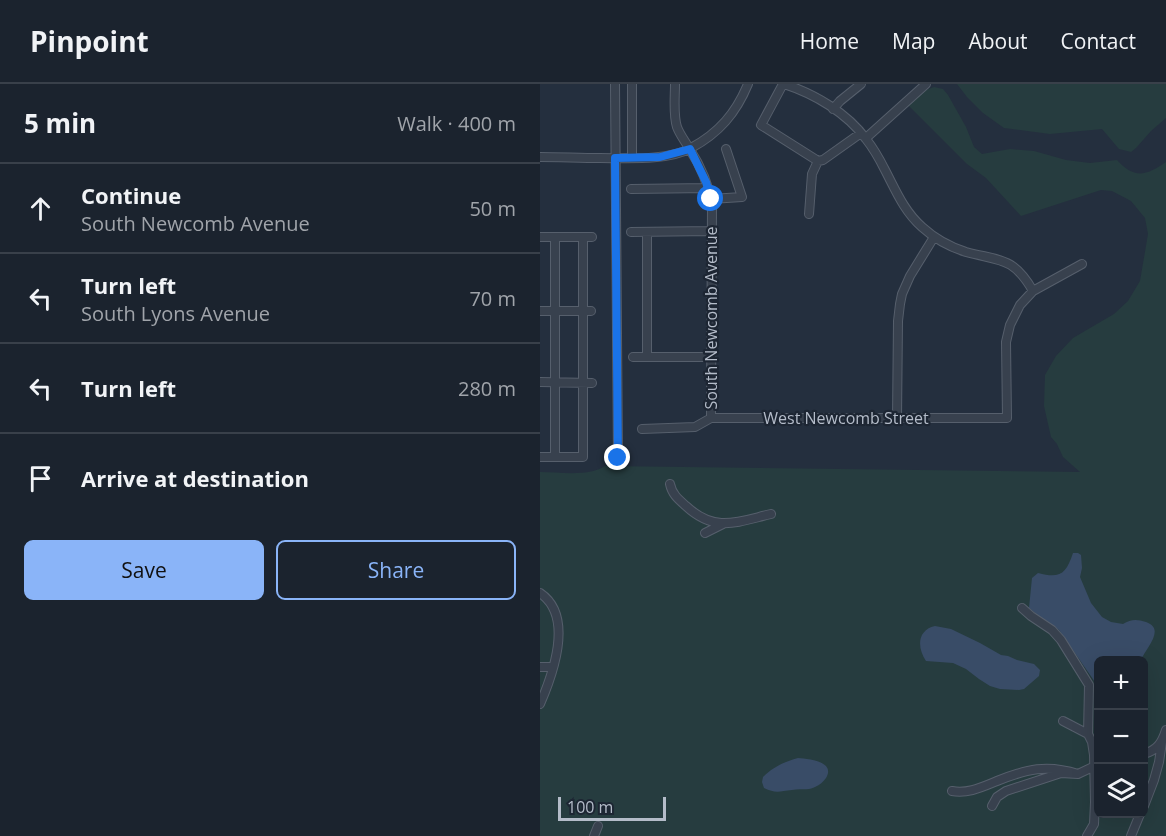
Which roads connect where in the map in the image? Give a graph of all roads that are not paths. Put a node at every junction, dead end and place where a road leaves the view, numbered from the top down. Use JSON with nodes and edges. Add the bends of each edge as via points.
{"nodes":[{"id":1,"x":615,"y":84,"type":"edge"},
{"id":2,"x":632,"y":84,"type":"edge"},
{"id":3,"x":748,"y":84,"type":"edge"},
{"id":4,"x":783,"y":84,"type":"edge"},
{"id":5,"x":861,"y":84,"type":"edge"},
{"id":6,"x":926,"y":84,"type":"edge"},
{"id":7,"x":676,"y":86,"type":"edge"},
{"id":8,"x":833,"y":109,"type":"junction"},
{"id":9,"x":864,"y":136,"type":"junction"},
{"id":10,"x":690,"y":149,"type":"junction"},
{"id":11,"x":726,"y":149,"type":"dead end"},
{"id":12,"x":540,"y":157,"type":"edge"},
{"id":13,"x":615,"y":158,"type":"junction"},
{"id":14,"x":632,"y":158,"type":"junction"},
{"id":15,"x":818,"y":161,"type":"junction"},
{"id":16,"x":708,"y":188,"type":"junction"},
{"id":17,"x":631,"y":189,"type":"dead end"},
{"id":18,"x":711,"y":199,"type":"junction"},
{"id":19,"x":809,"y":214,"type":"dead end"},
{"id":20,"x":712,"y":231,"type":"junction"},
{"id":21,"x":631,"y":232,"type":"dead end"},
{"id":22,"x":647,"y":232,"type":"junction"},
{"id":23,"x":540,"y":237,"type":"edge"},
{"id":24,"x":555,"y":237,"type":"junction"},
{"id":25,"x":583,"y":237,"type":"junction"},
{"id":26,"x":592,"y":237,"type":"dead end"},
{"id":27,"x":934,"y":237,"type":"junction"},
{"id":28,"x":1082,"y":264,"type":"dead end"},
{"id":29,"x":1033,"y":291,"type":"junction"},
{"id":30,"x":540,"y":311,"type":"edge"},
{"id":31,"x":555,"y":311,"type":"junction"},
{"id":32,"x":587,"y":311,"type":"junction"},
{"id":33,"x":633,"y":357,"type":"dead end"},
{"id":34,"x":647,"y":357,"type":"junction"},
{"id":35,"x":711,"y":357,"type":"junction"},
{"id":36,"x":540,"y":382,"type":"edge"},
{"id":37,"x":555,"y":382,"type":"junction"},
{"id":38,"x":583,"y":383,"type":"junction"},
{"id":39,"x":592,"y":383,"type":"dead end"},
{"id":40,"x":711,"y":418,"type":"junction"},
{"id":41,"x":897,"y":418,"type":"junction"},
{"id":42,"x":642,"y":429,"type":"dead end"},
{"id":43,"x":540,"y":457,"type":"edge"},
{"id":44,"x":555,"y":457,"type":"junction"},
{"id":45,"x":618,"y":458,"type":"dead end"},
{"id":46,"x":670,"y":484,"type":"dead end"},
{"id":47,"x":771,"y":514,"type":"dead end"},
{"id":48,"x":723,"y":524,"type":"junction"},
{"id":49,"x":705,"y":533,"type":"dead end"},
{"id":50,"x":540,"y":593,"type":"edge"},
{"id":51,"x":1022,"y":608,"type":"dead end"},
{"id":52,"x":540,"y":667,"type":"edge"},
{"id":53,"x":553,"y":667,"type":"junction"},
{"id":54,"x":540,"y":704,"type":"edge"},
{"id":55,"x":1063,"y":722,"type":"dead end"},
{"id":56,"x":1166,"y":730,"type":"edge"},
{"id":57,"x":1088,"y":734,"type":"junction"},
{"id":58,"x":1162,"y":742,"type":"junction"},
{"id":59,"x":1148,"y":752,"type":"edge"},
{"id":60,"x":1096,"y":764,"type":"edge"},
{"id":61,"x":1094,"y":767,"type":"edge"},
{"id":62,"x":1078,"y":774,"type":"junction"},
{"id":63,"x":952,"y":791,"type":"dead end"},
{"id":64,"x":1148,"y":794,"type":"edge"},
{"id":65,"x":992,"y":806,"type":"dead end"},
{"id":66,"x":1094,"y":818,"type":"edge"},
{"id":67,"x":1138,"y":818,"type":"edge"},
{"id":68,"x":597,"y":826,"type":"dead end"},
{"id":69,"x":594,"y":836,"type":"edge"},
{"id":70,"x":1087,"y":836,"type":"edge"},
{"id":71,"x":1131,"y":836,"type":"edge"}],
"edges":[{"from":1,"to":13,"type":"street"},
{"from":2,"to":14,"type":"street"},
{"from":3,"to":10,"type":"street","via":[[724,124]]},
{"from":4,"to":8,"type":"street","via":[[816,97]]},
{"from":4,"to":15,"type":"street","via":[[761,125]]},
{"from":5,"to":8,"type":"street"},
{"from":6,"to":9,"type":"street"},
{"from":7,"to":10,"type":"street","name":"South Newcomb Avenue","via":[[676,125]]},
{"from":8,"to":9,"type":"street"},
{"from":9,"to":15,"type":"street"},
{"from":9,"to":27,"type":"street","via":[[902,204]]},
{"from":10,"to":14,"type":"street","via":[[660,157]]},
{"from":10,"to":16,"type":"street","name":"South Newcomb Avenue"},
{"from":11,"to":18,"type":"street","via":[[742,197]]},
{"from":12,"to":13,"type":"street"},
{"from":13,"to":14,"type":"street"},
{"from":13,"to":45,"type":"street"},
{"from":15,"to":19,"type":"street","via":[[812,174]]},
{"from":16,"to":17,"type":"street"},
{"from":16,"to":18,"type":"street","name":"South Newcomb Avenue"},
{"from":18,"to":20,"type":"street","name":"South Newcomb Avenue"},
{"from":20,"to":22,"type":"street"},
{"from":20,"to":35,"type":"street","name":"South Newcomb Avenue"},
{"from":21,"to":22,"type":"street"},
{"from":22,"to":34,"type":"street"},
{"from":23,"to":24,"type":"street"},
{"from":24,"to":25,"type":"street"},
{"from":24,"to":31,"type":"street"},
{"from":25,"to":26,"type":"street"},
{"from":25,"to":32,"type":"street"},
{"from":27,"to":29,"type":"street","via":[[956,249],[1007,262],[1022,274]]},
{"from":27,"to":41,"type":"street","via":[[910,276],[900,303]]},
{"from":28,"to":29,"type":"street"},
{"from":29,"to":41,"type":"street","name":"West Newcomb Street","via":[[1020,305],[1007,333],[1007,418]]},
{"from":30,"to":31,"type":"street"},
{"from":31,"to":32,"type":"street"},
{"from":31,"to":37,"type":"street"},
{"from":32,"to":38,"type":"street"},
{"from":33,"to":34,"type":"street"},
{"from":34,"to":35,"type":"street"},
{"from":35,"to":40,"type":"street","name":"South Newcomb Avenue"},
{"from":36,"to":37,"type":"street"},
{"from":37,"to":38,"type":"street"},
{"from":37,"to":44,"type":"street"},
{"from":38,"to":39,"type":"street"},
{"from":38,"to":44,"type":"street","via":[[587,457]]},
{"from":40,"to":41,"type":"street","name":"West Newcomb Street"},
{"from":40,"to":42,"type":"street","name":"West Newcomb Street","via":[[695,427]]},
{"from":43,"to":44,"type":"street"},
{"from":46,"to":48,"type":"street","via":[[672,492],[695,514]]},
{"from":47,"to":48,"type":"street"},
{"from":48,"to":49,"type":"street"},
{"from":50,"to":53,"type":"street","via":[[547,597],[558,621]]},
{"from":51,"to":57,"type":"street","via":[[1061,640],[1089,685]]},
{"from":52,"to":53,"type":"street"},
{"from":53,"to":54,"type":"street"},
{"from":55,"to":57,"type":"street"},
{"from":56,"to":58,"type":"street"},
{"from":57,"to":60,"type":"street"},
{"from":58,"to":59,"type":"street"},
{"from":58,"to":64,"type":"street"},
{"from":61,"to":62,"type":"street"},
{"from":62,"to":63,"type":"street","via":[[1058,767],[1046,768],[1025,771],[966,792]]},
{"from":62,"to":65,"type":"street","via":[[1061,773],[1006,791]]},
{"from":66,"to":70,"type":"street"},
{"from":67,"to":71,"type":"street"},
{"from":68,"to":69,"type":"street"}]}
